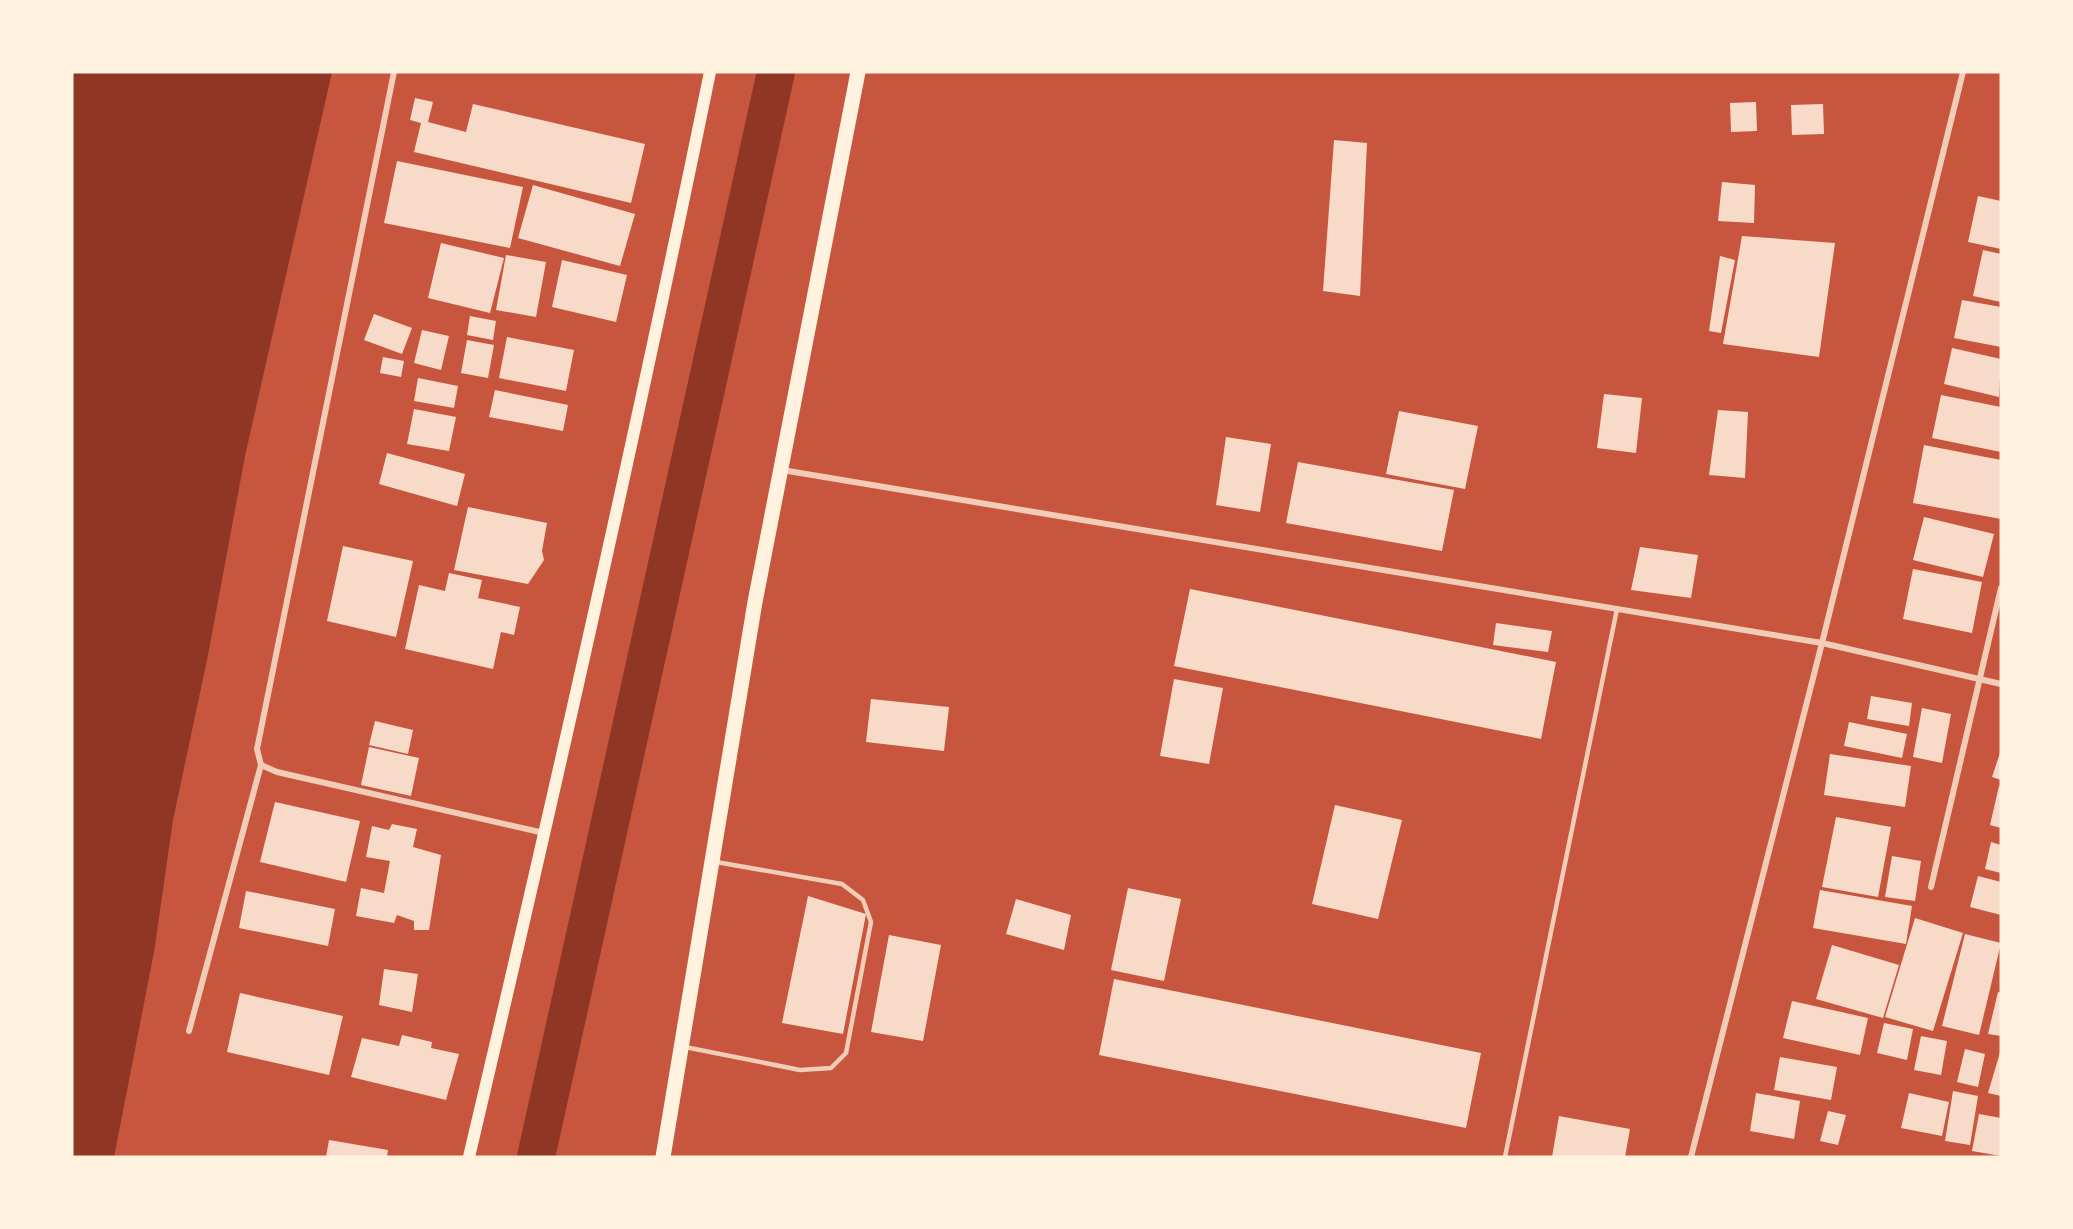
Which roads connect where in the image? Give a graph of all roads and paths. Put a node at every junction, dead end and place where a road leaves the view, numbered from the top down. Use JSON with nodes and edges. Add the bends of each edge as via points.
{"nodes":[{"id":1,"x":394,"y":72,"type":"edge"},
{"id":2,"x":710,"y":72,"type":"edge"},
{"id":3,"x":858,"y":72,"type":"edge"},
{"id":4,"x":1963,"y":72,"type":"edge"},
{"id":5,"x":781,"y":470,"type":"junction"},
{"id":6,"x":2001,"y":588,"type":"edge"},
{"id":7,"x":1617,"y":609,"type":"junction"},
{"id":8,"x":1822,"y":643,"type":"junction"},
{"id":9,"x":1978,"y":679,"type":"junction"},
{"id":10,"x":2001,"y":684,"type":"edge"},
{"id":11,"x":261,"y":765,"type":"junction"},
{"id":12,"x":546,"y":833,"type":"junction"},
{"id":13,"x":713,"y":862,"type":"junction"},
{"id":14,"x":1931,"y":887,"type":"dead end"},
{"id":15,"x":189,"y":1031,"type":"dead end"},
{"id":16,"x":681,"y":1046,"type":"junction"},
{"id":17,"x":469,"y":1157,"type":"edge"},
{"id":18,"x":663,"y":1157,"type":"edge"},
{"id":19,"x":1505,"y":1157,"type":"edge"},
{"id":20,"x":1691,"y":1157,"type":"edge"}],
"edges":[{"from":1,"to":11,"type":"street","via":[[259,735]]},
{"from":2,"to":12,"type":"main road","via":[[651,362]]},
{"from":3,"to":5,"type":"main road"},
{"from":4,"to":8,"type":"street"},
{"from":5,"to":7,"type":"street"},
{"from":5,"to":13,"type":"main road","via":[[755,602]]},
{"from":6,"to":9,"type":"street"},
{"from":7,"to":8,"type":"street"},
{"from":7,"to":19,"type":"lane"},
{"from":8,"to":9,"type":"street"},
{"from":8,"to":20,"type":"street"},
{"from":9,"to":10,"type":"street"},
{"from":9,"to":14,"type":"street"},
{"from":11,"to":12,"type":"street","via":[[277,772]]},
{"from":11,"to":15,"type":"street"},
{"from":12,"to":17,"type":"main road"},
{"from":13,"to":16,"type":"main road"},
{"from":13,"to":16,"type":"lane","via":[[842,884],[863,900],[871,922],[846,1053],[831,1068],[800,1070]]},
{"from":16,"to":18,"type":"main road"}]}
